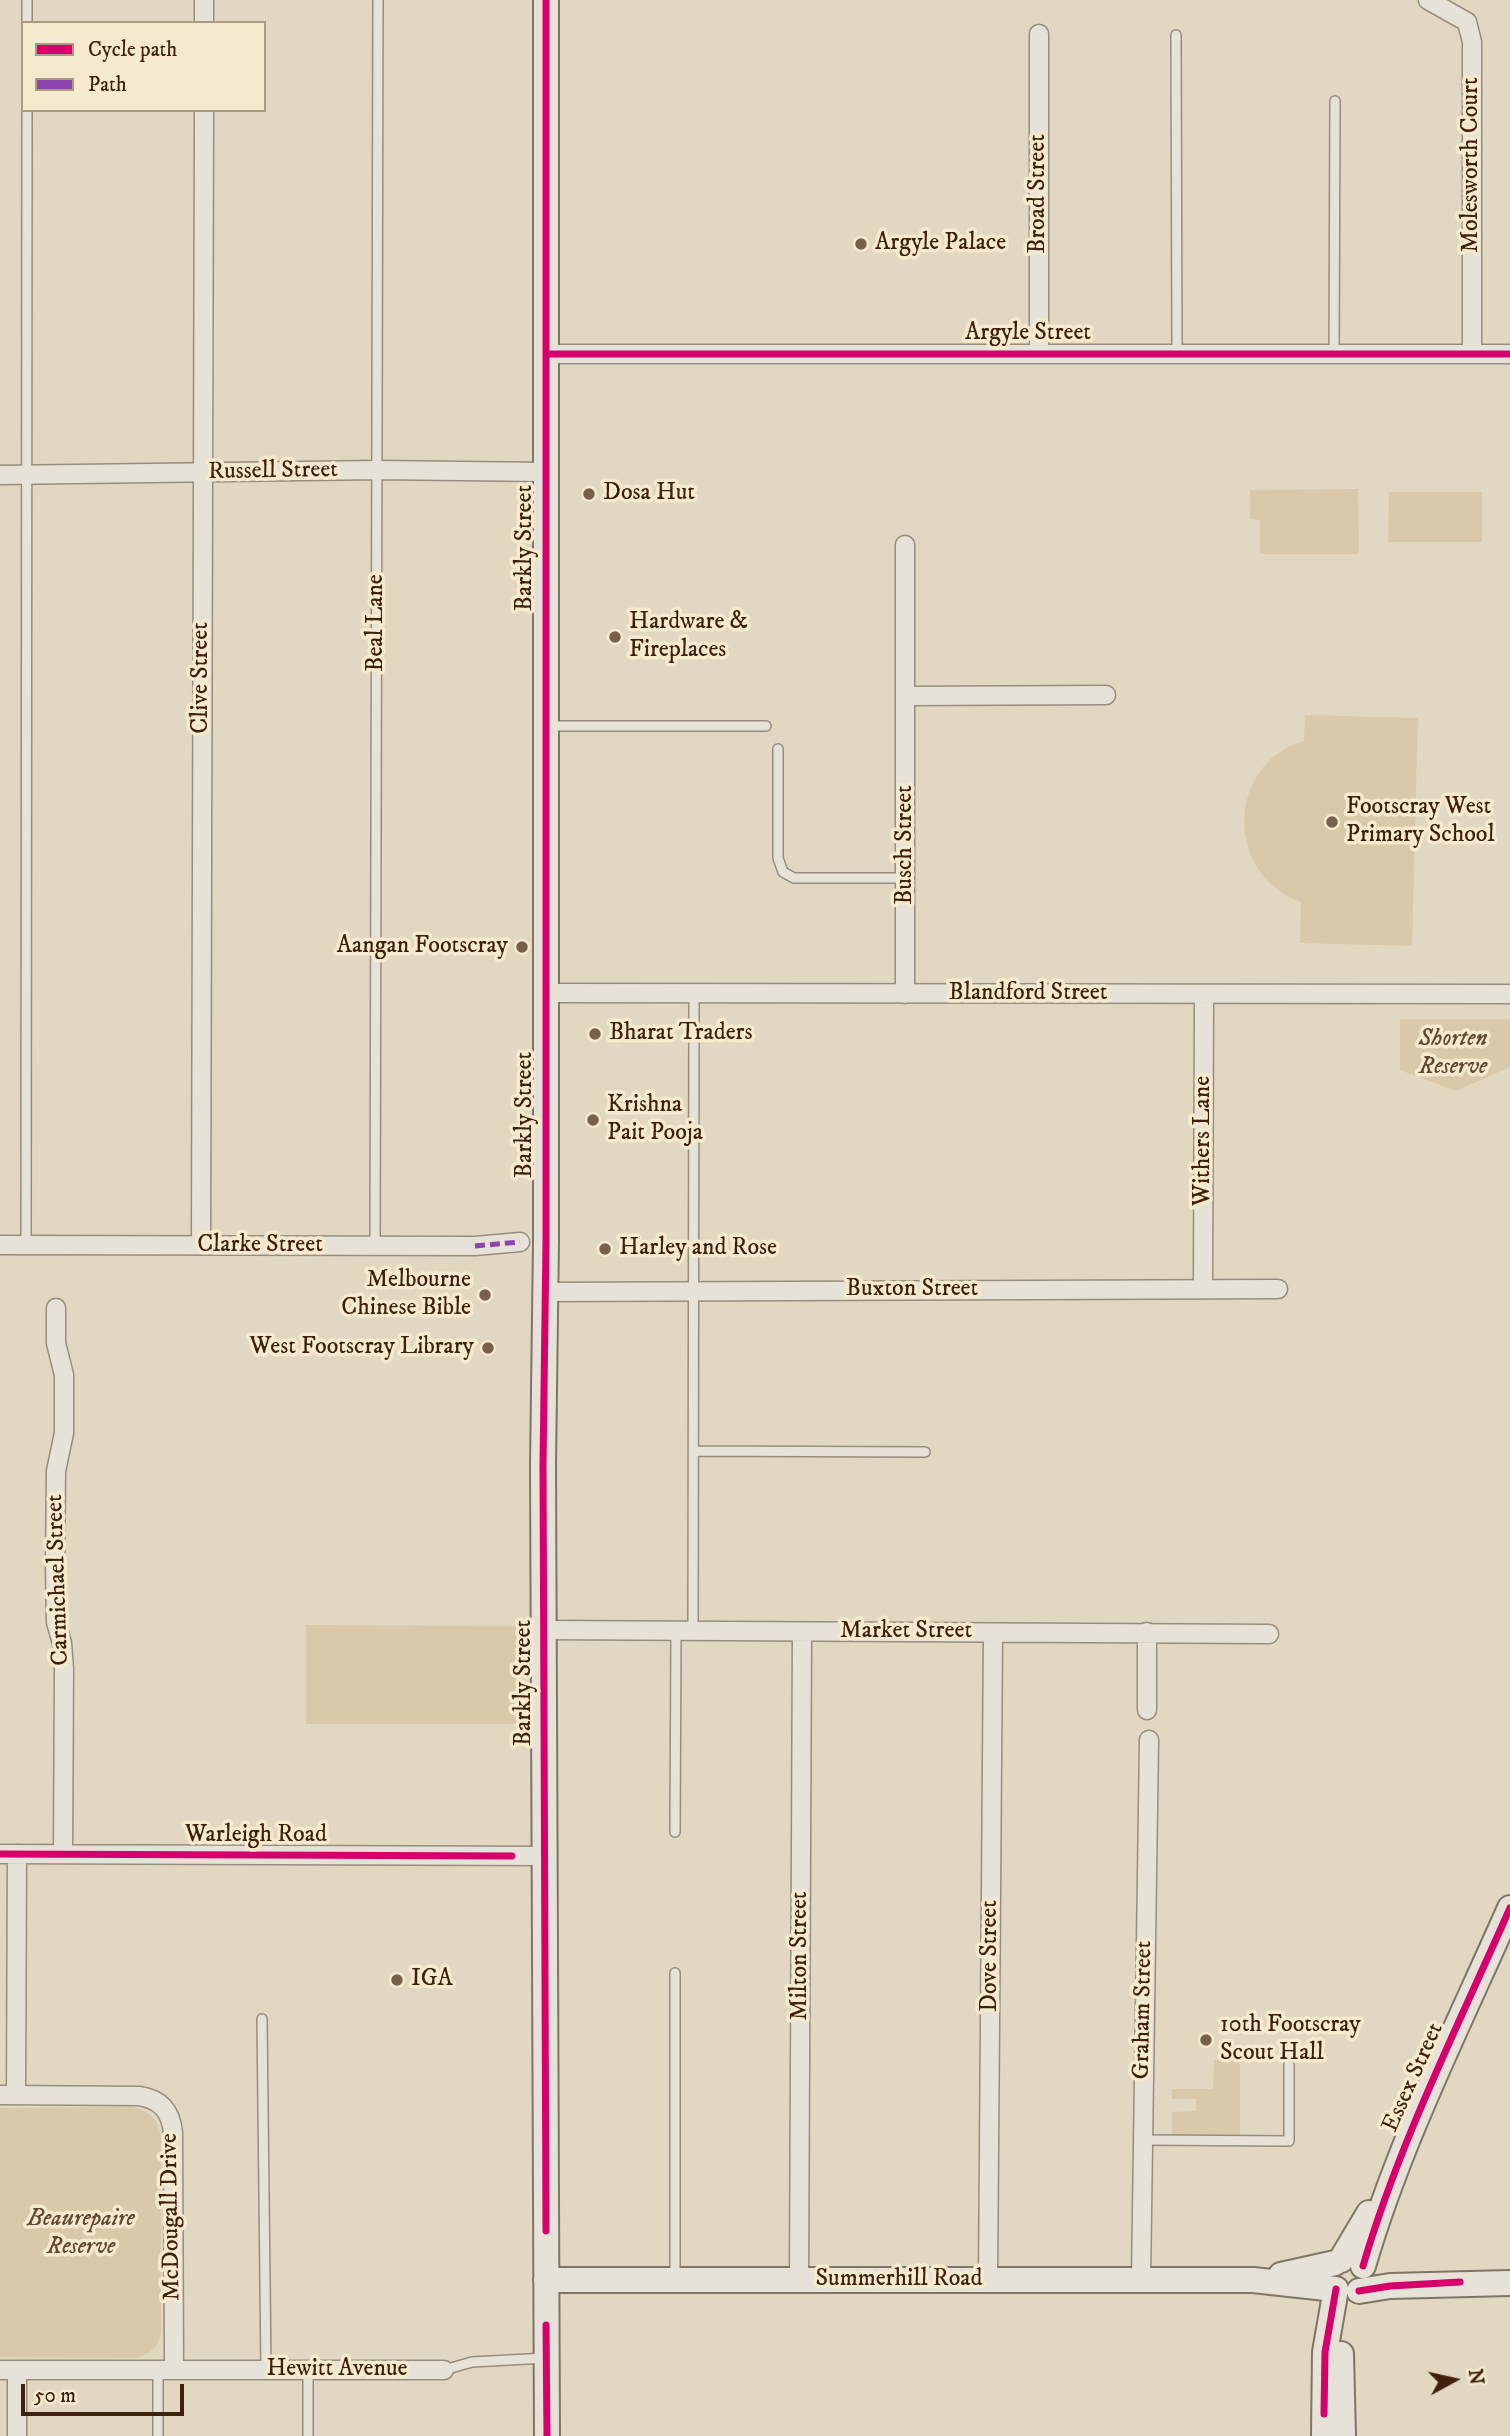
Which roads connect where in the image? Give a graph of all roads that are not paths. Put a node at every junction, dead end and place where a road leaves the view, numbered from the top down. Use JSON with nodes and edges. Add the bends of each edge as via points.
{"nodes":[{"id":1,"x":27,"y":0,"type":"edge"},
{"id":2,"x":204,"y":0,"type":"edge"},
{"id":3,"x":378,"y":0,"type":"edge"},
{"id":4,"x":546,"y":0,"type":"edge"},
{"id":5,"x":1428,"y":0,"type":"edge"},
{"id":6,"x":27,"y":21,"type":"edge"},
{"id":7,"x":204,"y":21,"type":"edge"},
{"id":8,"x":1040,"y":34,"type":"dead end"},
{"id":9,"x":1177,"y":35,"type":"dead end"},
{"id":10,"x":1335,"y":101,"type":"dead end"},
{"id":11,"x":27,"y":112,"type":"edge"},
{"id":12,"x":204,"y":112,"type":"edge"},
{"id":13,"x":546,"y":354,"type":"junction"},
{"id":14,"x":1039,"y":354,"type":"junction"},
{"id":15,"x":1177,"y":354,"type":"junction"},
{"id":16,"x":1334,"y":354,"type":"junction"},
{"id":17,"x":1472,"y":354,"type":"junction"},
{"id":18,"x":1510,"y":354,"type":"edge"},
{"id":19,"x":378,"y":470,"type":"junction"},
{"id":20,"x":545,"y":472,"type":"junction"},
{"id":21,"x":203,"y":473,"type":"junction"},
{"id":22,"x":26,"y":474,"type":"junction"},
{"id":23,"x":0,"y":475,"type":"edge"},
{"id":24,"x":905,"y":545,"type":"dead end"},
{"id":25,"x":1106,"y":695,"type":"dead end"},
{"id":26,"x":907,"y":696,"type":"junction"},
{"id":27,"x":546,"y":726,"type":"junction"},
{"id":28,"x":766,"y":726,"type":"dead end"},
{"id":29,"x":778,"y":750,"type":"dead end"},
{"id":30,"x":906,"y":878,"type":"junction"},
{"id":31,"x":545,"y":993,"type":"junction"},
{"id":32,"x":694,"y":993,"type":"junction"},
{"id":33,"x":905,"y":994,"type":"junction"},
{"id":34,"x":1205,"y":994,"type":"junction"},
{"id":35,"x":1510,"y":994,"type":"edge"},
{"id":36,"x":520,"y":1242,"type":"dead end"},
{"id":37,"x":0,"y":1244,"type":"edge"},
{"id":38,"x":26,"y":1244,"type":"junction"},
{"id":39,"x":201,"y":1245,"type":"junction"},
{"id":40,"x":375,"y":1246,"type":"junction"},
{"id":41,"x":1203,"y":1289,"type":"junction"},
{"id":42,"x":1278,"y":1289,"type":"dead end"},
{"id":43,"x":694,"y":1291,"type":"junction"},
{"id":44,"x":546,"y":1292,"type":"junction"},
{"id":45,"x":56,"y":1308,"type":"dead end"},
{"id":46,"x":694,"y":1451,"type":"junction"},
{"id":47,"x":925,"y":1452,"type":"dead end"},
{"id":48,"x":544,"y":1630,"type":"junction"},
{"id":49,"x":684,"y":1631,"type":"junction"},
{"id":50,"x":802,"y":1632,"type":"junction"},
{"id":51,"x":1147,"y":1632,"type":"junction"},
{"id":52,"x":993,"y":1633,"type":"junction"},
{"id":53,"x":1269,"y":1634,"type":"dead end"},
{"id":54,"x":1147,"y":1710,"type":"dead end"},
{"id":55,"x":1149,"y":1740,"type":"dead end"},
{"id":56,"x":676,"y":1832,"type":"dead end"},
{"id":57,"x":8,"y":1854,"type":"edge"},
{"id":58,"x":63,"y":1854,"type":"junction"},
{"id":59,"x":545,"y":1856,"type":"junction"},
{"id":60,"x":1510,"y":1908,"type":"edge"},
{"id":61,"x":674,"y":1973,"type":"dead end"},
{"id":62,"x":262,"y":2019,"type":"dead end"},
{"id":63,"x":1289,"y":2065,"type":"dead end"},
{"id":64,"x":8,"y":2095,"type":"edge"},
{"id":65,"x":1142,"y":2140,"type":"junction"},
{"id":66,"x":1348,"y":2277,"type":"junction"},
{"id":67,"x":546,"y":2280,"type":"junction"},
{"id":68,"x":675,"y":2280,"type":"junction"},
{"id":69,"x":799,"y":2280,"type":"junction"},
{"id":70,"x":989,"y":2280,"type":"junction"},
{"id":71,"x":1141,"y":2280,"type":"junction"},
{"id":72,"x":1510,"y":2283,"type":"edge"},
{"id":73,"x":546,"y":2358,"type":"junction"},
{"id":74,"x":8,"y":2370,"type":"edge"},
{"id":75,"x":166,"y":2370,"type":"junction"},
{"id":76,"x":266,"y":2370,"type":"junction"},
{"id":77,"x":308,"y":2370,"type":"junction"},
{"id":78,"x":444,"y":2370,"type":"joint"},
{"id":79,"x":17,"y":2436,"type":"edge"},
{"id":80,"x":158,"y":2436,"type":"edge"},
{"id":81,"x":308,"y":2436,"type":"edge"},
{"id":82,"x":547,"y":2436,"type":"edge"},
{"id":83,"x":1324,"y":2436,"type":"edge"},
{"id":84,"x":1343,"y":2436,"type":"edge"}],
"edges":[{"from":1,"to":6,"type":"lane"},
{"from":2,"to":7,"type":"street"},
{"from":3,"to":19,"type":"lane","name":"Beal Lane"},
{"from":4,"to":13,"type":"street","name":"Barkly Street"},
{"from":5,"to":17,"type":"street","name":"Molesworth Court","via":[[1467,22],[1472,41]]},
{"from":8,"to":14,"type":"street","name":"Broad Street"},
{"from":9,"to":15,"type":"lane"},
{"from":10,"to":16,"type":"lane"},
{"from":11,"to":22,"type":"lane"},
{"from":12,"to":21,"type":"street","name":"Clive Street"},
{"from":13,"to":14,"type":"street","name":"Argyle Street"},
{"from":13,"to":20,"type":"street","name":"Barkly Street"},
{"from":14,"to":15,"type":"street","name":"Argyle Street"},
{"from":15,"to":16,"type":"street","name":"Argyle Street"},
{"from":16,"to":17,"type":"street","name":"Argyle Street"},
{"from":17,"to":18,"type":"street","name":"Argyle Street"},
{"from":19,"to":20,"type":"street","name":"Russell Street"},
{"from":19,"to":21,"type":"street","name":"Russell Street"},
{"from":19,"to":40,"type":"lane","name":"Beal Lane"},
{"from":20,"to":27,"type":"street","name":"Barkly Street"},
{"from":21,"to":22,"type":"street","name":"Russell Street"},
{"from":21,"to":39,"type":"street","name":"Clive Street"},
{"from":22,"to":23,"type":"street","name":"Russell Street"},
{"from":22,"to":38,"type":"lane"},
{"from":24,"to":26,"type":"street","name":"Busch Street"},
{"from":25,"to":26,"type":"street"},
{"from":26,"to":30,"type":"street","name":"Busch Street"},
{"from":27,"to":28,"type":"lane"},
{"from":27,"to":31,"type":"street","name":"Barkly Street"},
{"from":29,"to":30,"type":"lane","via":[[778,858],[783,872],[794,878]]},
{"from":30,"to":33,"type":"street","name":"Busch Street"},
{"from":31,"to":32,"type":"street","name":"Blandford Street"},
{"from":31,"to":44,"type":"street","name":"Barkly Street"},
{"from":32,"to":33,"type":"street","name":"Blandford Street"},
{"from":32,"to":43,"type":"lane"},
{"from":33,"to":34,"type":"street","name":"Blandford Street"},
{"from":34,"to":35,"type":"street","name":"Blandford Street"},
{"from":34,"to":41,"type":"street","name":"Withers Lane"},
{"from":36,"to":40,"type":"street","name":"Clarke Street"},
{"from":37,"to":38,"type":"street","name":"Clarke Street"},
{"from":38,"to":39,"type":"street","name":"Clarke Street"},
{"from":39,"to":40,"type":"street","name":"Clarke Street"},
{"from":41,"to":42,"type":"street","name":"Buxton Street"},
{"from":41,"to":43,"type":"street","name":"Buxton Street"},
{"from":43,"to":44,"type":"street","name":"Buxton Street"},
{"from":43,"to":46,"type":"lane"},
{"from":44,"to":48,"type":"street","name":"Barkly Street"},
{"from":45,"to":58,"type":"street","name":"Carmichael Street","via":[[56,1343],[64,1387],[64,1433],[55,1486],[56,1622],[64,1669]]},
{"from":46,"to":47,"type":"lane"},
{"from":46,"to":49,"type":"lane"},
{"from":48,"to":49,"type":"street","name":"Market Street"},
{"from":48,"to":59,"type":"street","name":"Barkly Street"},
{"from":49,"to":50,"type":"street","name":"Market Street"},
{"from":49,"to":56,"type":"lane"},
{"from":50,"to":52,"type":"street","name":"Market Street"},
{"from":50,"to":69,"type":"street","name":"Milton Street"},
{"from":51,"to":52,"type":"street","name":"Market Street"},
{"from":51,"to":53,"type":"street","name":"Market Street"},
{"from":51,"to":54,"type":"street"},
{"from":52,"to":70,"type":"street","name":"Dove Street"},
{"from":55,"to":65,"type":"street","name":"Graham Street"},
{"from":57,"to":58,"type":"street","name":"Warleigh Road"},
{"from":57,"to":64,"type":"street"},
{"from":58,"to":59,"type":"street","name":"Warleigh Road"},
{"from":59,"to":67,"type":"street","name":"Barkly Street"},
{"from":60,"to":66,"type":"street","name":"Essex Street","via":[[1373,2231]]},
{"from":61,"to":68,"type":"lane"},
{"from":62,"to":76,"type":"lane"},
{"from":63,"to":65,"type":"lane","via":[[1289,2141]]},
{"from":64,"to":75,"type":"street","name":"McDougall Drive","via":[[139,2095],[156,2101],[167,2112],[173,2133]]},
{"from":65,"to":71,"type":"street","name":"Graham Street"},
{"from":66,"to":71,"type":"street","name":"Summerhill Road"},
{"from":66,"to":72,"type":"street","name":"Summerhill Road"},
{"from":66,"to":83,"type":"street","name":"Essex Street","via":[[1325,2352]]},
{"from":66,"to":84,"type":"street","name":"Essex Street","via":[[1341,2358]]},
{"from":67,"to":68,"type":"street","name":"Summerhill Road"},
{"from":67,"to":73,"type":"street","name":"Barkly Street"},
{"from":68,"to":69,"type":"street","name":"Summerhill Road"},
{"from":69,"to":70,"type":"street","name":"Summerhill Road"},
{"from":70,"to":71,"type":"street","name":"Summerhill Road"},
{"from":73,"to":78,"type":"lane","name":"Hewitt Avenue","via":[[472,2362]]},
{"from":73,"to":82,"type":"street","name":"Barkly Street"},
{"from":74,"to":75,"type":"street","name":"Hewitt Avenue"},
{"from":74,"to":79,"type":"street"},
{"from":75,"to":76,"type":"street","name":"Hewitt Avenue"},
{"from":75,"to":80,"type":"lane"},
{"from":76,"to":77,"type":"street","name":"Hewitt Avenue"},
{"from":77,"to":78,"type":"street","name":"Hewitt Avenue"},
{"from":77,"to":81,"type":"lane"}]}
